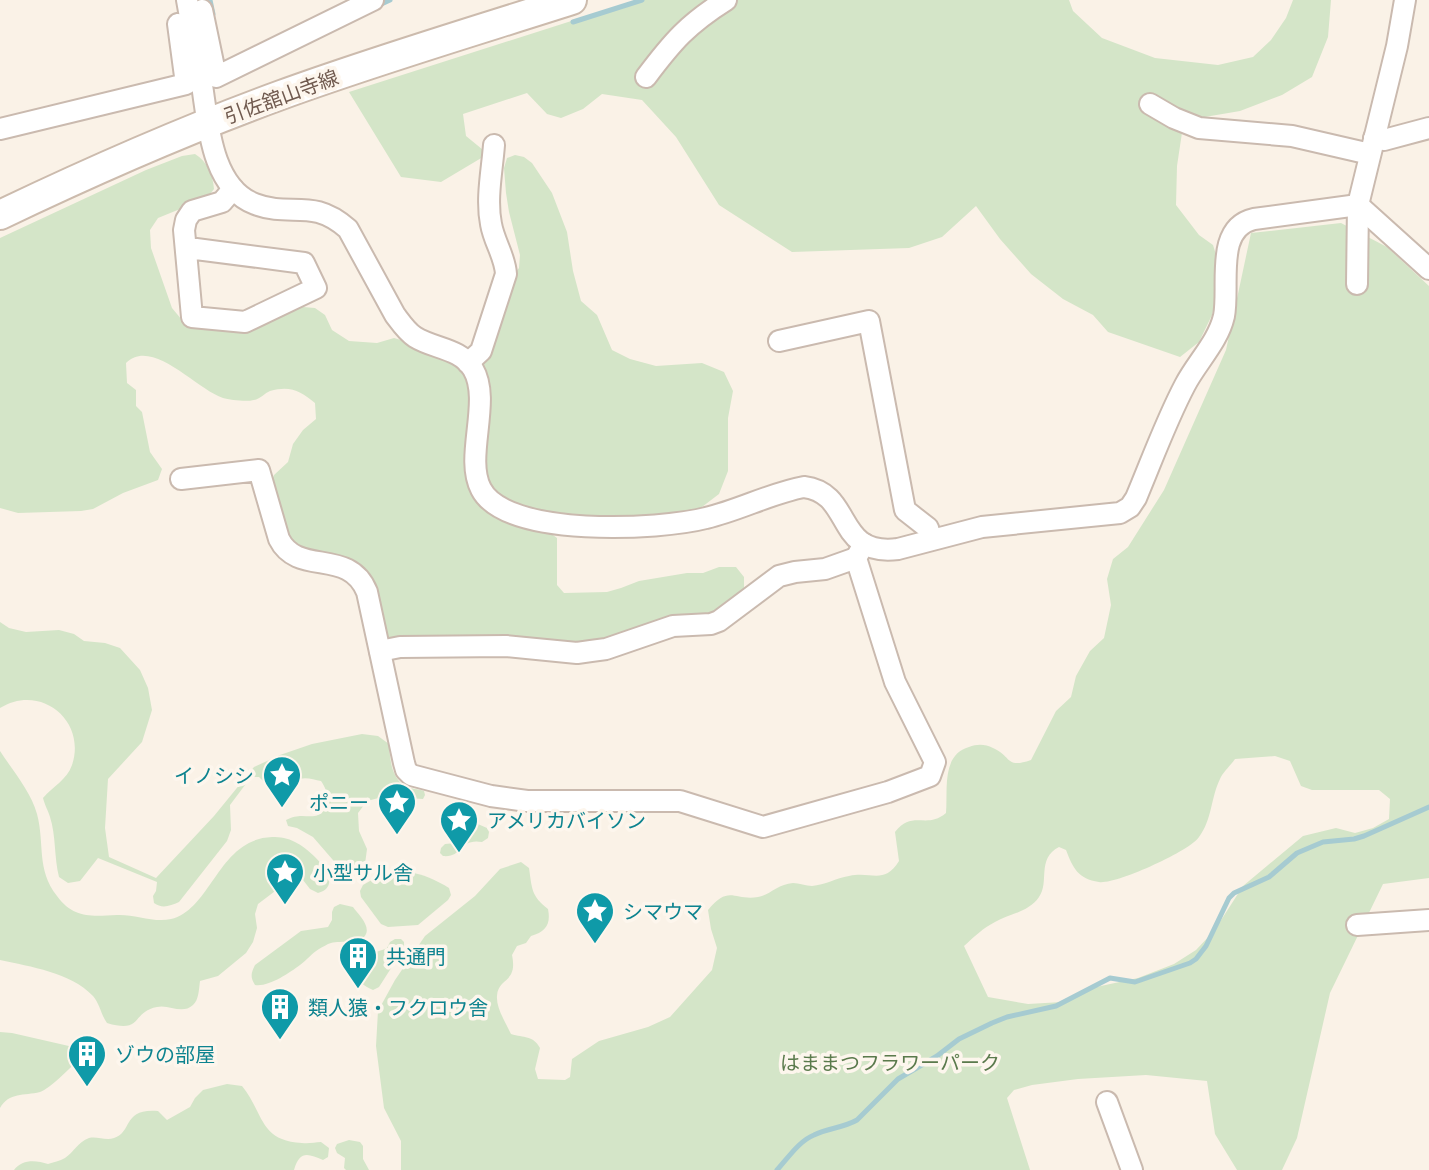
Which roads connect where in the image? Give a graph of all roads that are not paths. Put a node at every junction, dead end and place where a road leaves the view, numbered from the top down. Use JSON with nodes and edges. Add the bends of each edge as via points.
{"nodes":[{"id":1,"x":174,"y":0,"type":"edge"},
{"id":2,"x":187,"y":0,"type":"edge"},
{"id":3,"x":200,"y":0,"type":"edge"},
{"id":4,"x":373,"y":0,"type":"edge"},
{"id":5,"x":572,"y":0,"type":"edge"},
{"id":6,"x":726,"y":0,"type":"edge"},
{"id":7,"x":1405,"y":0,"type":"edge"},
{"id":8,"x":646,"y":77,"type":"dead end"},
{"id":9,"x":1150,"y":104,"type":"dead end"},
{"id":10,"x":207,"y":123,"type":"junction"},
{"id":11,"x":1429,"y":128,"type":"edge"},
{"id":12,"x":0,"y":129,"type":"edge"},
{"id":13,"x":494,"y":145,"type":"dead end"},
{"id":14,"x":1372,"y":146,"type":"junction"},
{"id":15,"x":233,"y":189,"type":"junction"},
{"id":16,"x":1358,"y":205,"type":"junction"},
{"id":17,"x":0,"y":215,"type":"edge"},
{"id":18,"x":186,"y":250,"type":"junction"},
{"id":19,"x":1429,"y":269,"type":"edge"},
{"id":20,"x":1357,"y":284,"type":"dead end"},
{"id":21,"x":779,"y":341,"type":"dead end"},
{"id":22,"x":468,"y":363,"type":"junction"},
{"id":23,"x":181,"y":479,"type":"dead end"},
{"id":24,"x":931,"y":539,"type":"junction"},
{"id":25,"x":860,"y":551,"type":"junction"},
{"id":26,"x":380,"y":651,"type":"junction"},
{"id":27,"x":1429,"y":920,"type":"edge"},
{"id":28,"x":1357,"y":925,"type":"dead end"},
{"id":29,"x":1107,"y":1102,"type":"dead end"},
{"id":30,"x":1132,"y":1170,"type":"edge"}],
"edges":[{"from":1,"to":12,"type":"street","via":[[186,84]]},
{"from":2,"to":10,"type":"street"},
{"from":3,"to":4,"type":"street","via":[[216,77]]},
{"from":5,"to":10,"type":"main road","name":"引佐舘山寺線"},
{"from":6,"to":8,"type":"street","via":[[680,33]]},
{"from":7,"to":14,"type":"street"},
{"from":9,"to":14,"type":"street","via":[[1199,128]]},
{"from":10,"to":15,"type":"street"},
{"from":10,"to":17,"type":"main road","name":"引佐舘山寺線"},
{"from":11,"to":14,"type":"street"},
{"from":13,"to":22,"type":"street","via":[[489,214],[506,274],[481,351]]},
{"from":14,"to":16,"type":"street"},
{"from":15,"to":18,"type":"street","via":[[222,202],[192,211],[184,230]]},
{"from":15,"to":22,"type":"street","via":[[256,205],[336,218],[348,229],[404,328]]},
{"from":16,"to":19,"type":"street"},
{"from":16,"to":20,"type":"street"},
{"from":16,"to":24,"type":"street","via":[[1240,224],[1227,246],[1220,328],[1182,389],[1130,507],[1109,515],[996,525]]},
{"from":18,"to":18,"type":"street","via":[[192,317],[245,322],[316,288],[304,263]]},
{"from":21,"to":24,"type":"street","via":[[869,321],[905,510],[928,528]]},
{"from":22,"to":25,"type":"street","via":[[479,395],[477,480],[489,501],[500,508],[558,524],[667,525],[815,488],[832,500]]},
{"from":23,"to":26,"type":"street","via":[[259,470],[283,547],[298,557],[342,567],[362,581]]},
{"from":24,"to":25,"type":"street","via":[[898,549]]},
{"from":25,"to":26,"type":"street","via":[[825,569],[779,576],[719,621],[673,626],[606,649],[577,653],[476,646]]},
{"from":25,"to":26,"type":"street","via":[[895,682],[935,762],[930,776],[888,792],[763,827],[680,801],[527,801],[411,775]]},
{"from":27,"to":28,"type":"street"},
{"from":29,"to":30,"type":"street"}]}
